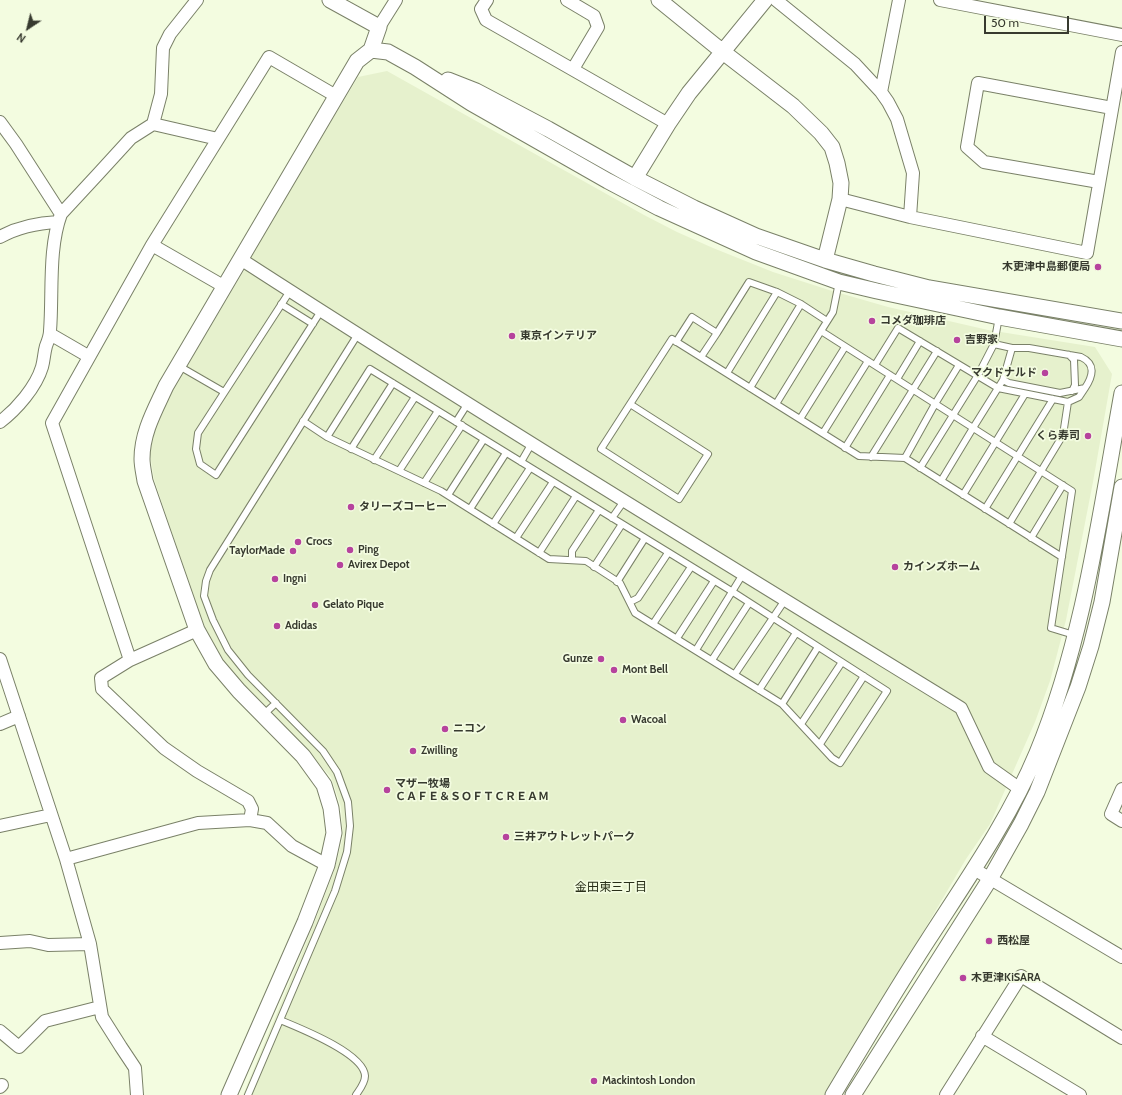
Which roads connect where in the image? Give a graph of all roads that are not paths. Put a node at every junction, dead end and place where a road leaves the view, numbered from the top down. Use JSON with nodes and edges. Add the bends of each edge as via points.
{"nodes":[{"id":1,"x":197,"y":0,"type":"edge"},
{"id":2,"x":330,"y":0,"type":"edge"},
{"id":3,"x":396,"y":0,"type":"edge"},
{"id":4,"x":487,"y":0,"type":"edge"},
{"id":5,"x":567,"y":0,"type":"edge"},
{"id":6,"x":659,"y":0,"type":"edge"},
{"id":7,"x":765,"y":0,"type":"edge"},
{"id":8,"x":776,"y":0,"type":"edge"},
{"id":9,"x":899,"y":0,"type":"edge"},
{"id":10,"x":940,"y":0,"type":"edge"},
{"id":11,"x":379,"y":27,"type":"junction"},
{"id":12,"x":1122,"y":35,"type":"edge"},
{"id":13,"x":371,"y":50,"type":"junction"},
{"id":14,"x":723,"y":52,"type":"junction"},
{"id":15,"x":1122,"y":52,"type":"edge"},
{"id":16,"x":415,"y":67,"type":"junction"},
{"id":17,"x":573,"y":69,"type":"junction"},
{"id":18,"x":1120,"y":70,"type":"edge"},
{"id":19,"x":881,"y":92,"type":"junction"},
{"id":20,"x":336,"y":96,"type":"junction"},
{"id":21,"x":1112,"y":108,"type":"junction"},
{"id":22,"x":0,"y":122,"type":"edge"},
{"id":23,"x":154,"y":124,"type":"junction"},
{"id":24,"x":668,"y":124,"type":"junction"},
{"id":25,"x":218,"y":139,"type":"junction"},
{"id":26,"x":635,"y":178,"type":"junction"},
{"id":27,"x":1099,"y":182,"type":"junction"},
{"id":28,"x":840,"y":199,"type":"junction"},
{"id":29,"x":910,"y":217,"type":"junction"},
{"id":30,"x":59,"y":218,"type":"junction"},
{"id":31,"x":0,"y":237,"type":"edge"},
{"id":32,"x":152,"y":245,"type":"junction"},
{"id":33,"x":242,"y":260,"type":"junction"},
{"id":34,"x":825,"y":260,"type":"junction"},
{"id":35,"x":839,"y":282,"type":"junction"},
{"id":36,"x":225,"y":287,"type":"junction"},
{"id":37,"x":290,"y":291,"type":"junction"},
{"id":38,"x":777,"y":292,"type":"junction"},
{"id":39,"x":281,"y":304,"type":"junction"},
{"id":40,"x":801,"y":304,"type":"junction"},
{"id":41,"x":322,"y":311,"type":"junction"},
{"id":42,"x":999,"y":317,"type":"junction"},
{"id":43,"x":827,"y":321,"type":"junction"},
{"id":44,"x":1122,"y":321,"type":"edge"},
{"id":45,"x":313,"y":324,"type":"junction"},
{"id":46,"x":821,"y":331,"type":"junction"},
{"id":47,"x":717,"y":332,"type":"junction"},
{"id":48,"x":50,"y":334,"type":"junction"},
{"id":49,"x":358,"y":334,"type":"junction"},
{"id":50,"x":1122,"y":339,"type":"edge"},
{"id":51,"x":920,"y":341,"type":"junction"},
{"id":52,"x":676,"y":342,"type":"junction"},
{"id":53,"x":994,"y":344,"type":"junction"},
{"id":54,"x":845,"y":346,"type":"junction"},
{"id":55,"x":1012,"y":348,"type":"junction"},
{"id":56,"x":937,"y":351,"type":"junction"},
{"id":57,"x":1069,"y":355,"type":"junction"},
{"id":58,"x":88,"y":356,"type":"junction"},
{"id":59,"x":701,"y":357,"type":"junction"},
{"id":60,"x":868,"y":361,"type":"junction"},
{"id":61,"x":875,"y":365,"type":"junction"},
{"id":62,"x":959,"y":365,"type":"junction"},
{"id":63,"x":179,"y":366,"type":"junction"},
{"id":64,"x":727,"y":373,"type":"junction"},
{"id":65,"x":890,"y":375,"type":"junction"},
{"id":66,"x":978,"y":375,"type":"junction"},
{"id":67,"x":897,"y":379,"type":"junction"},
{"id":68,"x":1003,"y":380,"type":"junction"},
{"id":69,"x":393,"y":383,"type":"junction"},
{"id":70,"x":750,"y":388,"type":"junction"},
{"id":71,"x":998,"y":388,"type":"junction"},
{"id":72,"x":1085,"y":388,"type":"junction"},
{"id":73,"x":913,"y":390,"type":"junction"},
{"id":74,"x":1072,"y":391,"type":"junction"},
{"id":75,"x":224,"y":392,"type":"junction"},
{"id":76,"x":1122,"y":393,"type":"edge"},
{"id":77,"x":1024,"y":394,"type":"junction"},
{"id":78,"x":415,"y":397,"type":"junction"},
{"id":79,"x":1053,"y":399,"type":"junction"},
{"id":80,"x":1068,"y":402,"type":"junction"},
{"id":81,"x":468,"y":403,"type":"junction"},
{"id":82,"x":630,"y":404,"type":"junction"},
{"id":83,"x":776,"y":404,"type":"junction"},
{"id":84,"x":935,"y":404,"type":"junction"},
{"id":85,"x":438,"y":411,"type":"junction"},
{"id":86,"x":953,"y":416,"type":"junction"},
{"id":87,"x":800,"y":419,"type":"junction"},
{"id":88,"x":303,"y":421,"type":"junction"},
{"id":89,"x":0,"y":422,"type":"edge"},
{"id":90,"x":459,"y":424,"type":"junction"},
{"id":91,"x":973,"y":428,"type":"junction"},
{"id":92,"x":822,"y":433,"type":"junction"},
{"id":93,"x":326,"y":437,"type":"junction"},
{"id":94,"x":484,"y":439,"type":"junction"},
{"id":95,"x":532,"y":443,"type":"junction"},
{"id":96,"x":996,"y":443,"type":"junction"},
{"id":97,"x":845,"y":448,"type":"junction"},
{"id":98,"x":351,"y":449,"type":"junction"},
{"id":99,"x":506,"y":453,"type":"junction"},
{"id":100,"x":871,"y":457,"type":"junction"},
{"id":101,"x":1018,"y":457,"type":"junction"},
{"id":102,"x":905,"y":458,"type":"junction"},
{"id":103,"x":374,"y":460,"type":"junction"},
{"id":104,"x":521,"y":462,"type":"junction"},
{"id":105,"x":530,"y":468,"type":"junction"},
{"id":106,"x":920,"y":468,"type":"junction"},
{"id":107,"x":399,"y":471,"type":"junction"},
{"id":108,"x":1041,"y":471,"type":"junction"},
{"id":109,"x":941,"y":481,"type":"junction"},
{"id":110,"x":553,"y":482,"type":"junction"},
{"id":111,"x":424,"y":483,"type":"junction"},
{"id":112,"x":1063,"y":486,"type":"junction"},
{"id":113,"x":1122,"y":487,"type":"edge"},
{"id":114,"x":448,"y":495,"type":"junction"},
{"id":115,"x":963,"y":495,"type":"junction"},
{"id":116,"x":576,"y":496,"type":"junction"},
{"id":117,"x":624,"y":501,"type":"junction"},
{"id":118,"x":470,"y":509,"type":"junction"},
{"id":119,"x":985,"y":509,"type":"junction"},
{"id":120,"x":599,"y":510,"type":"junction"},
{"id":121,"x":612,"y":518,"type":"junction"},
{"id":122,"x":493,"y":524,"type":"junction"},
{"id":123,"x":622,"y":524,"type":"junction"},
{"id":124,"x":1009,"y":524,"type":"junction"},
{"id":125,"x":516,"y":538,"type":"junction"},
{"id":126,"x":645,"y":538,"type":"junction"},
{"id":127,"x":1031,"y":538,"type":"junction"},
{"id":128,"x":539,"y":553,"type":"junction"},
{"id":129,"x":668,"y":553,"type":"junction"},
{"id":130,"x":1062,"y":557,"type":"junction"},
{"id":131,"x":572,"y":560,"type":"junction"},
{"id":132,"x":594,"y":567,"type":"junction"},
{"id":133,"x":691,"y":567,"type":"junction"},
{"id":134,"x":743,"y":574,"type":"junction"},
{"id":135,"x":714,"y":581,"type":"junction"},
{"id":136,"x":617,"y":582,"type":"junction"},
{"id":137,"x":733,"y":592,"type":"junction"},
{"id":138,"x":784,"y":600,"type":"junction"},
{"id":139,"x":630,"y":602,"type":"junction"},
{"id":140,"x":749,"y":603,"type":"junction"},
{"id":141,"x":772,"y":618,"type":"junction"},
{"id":142,"x":653,"y":624,"type":"junction"},
{"id":143,"x":197,"y":630,"type":"junction"},
{"id":144,"x":796,"y":633,"type":"junction"},
{"id":145,"x":1076,"y":635,"type":"junction"},
{"id":146,"x":677,"y":638,"type":"junction"},
{"id":147,"x":818,"y":647,"type":"junction"},
{"id":148,"x":696,"y":650,"type":"junction"},
{"id":149,"x":0,"y":659,"type":"edge"},
{"id":150,"x":130,"y":660,"type":"junction"},
{"id":151,"x":712,"y":660,"type":"junction"},
{"id":152,"x":842,"y":662,"type":"junction"},
{"id":153,"x":734,"y":674,"type":"junction"},
{"id":154,"x":864,"y":676,"type":"junction"},
{"id":155,"x":759,"y":690,"type":"junction"},
{"id":156,"x":276,"y":703,"type":"junction"},
{"id":157,"x":782,"y":704,"type":"junction"},
{"id":158,"x":263,"y":715,"type":"junction"},
{"id":159,"x":19,"y":716,"type":"junction"},
{"id":160,"x":0,"y":724,"type":"edge"},
{"id":161,"x":801,"y":724,"type":"junction"},
{"id":162,"x":820,"y":744,"type":"junction"},
{"id":163,"x":1122,"y":789,"type":"edge"},
{"id":164,"x":1020,"y":790,"type":"junction"},
{"id":165,"x":51,"y":815,"type":"junction"},
{"id":166,"x":250,"y":820,"type":"junction"},
{"id":167,"x":1122,"y":821,"type":"edge"},
{"id":168,"x":0,"y":826,"type":"edge"},
{"id":169,"x":66,"y":859,"type":"junction"},
{"id":170,"x":326,"y":865,"type":"junction"},
{"id":171,"x":974,"y":869,"type":"junction"},
{"id":172,"x":990,"y":879,"type":"junction"},
{"id":173,"x":0,"y":943,"type":"edge"},
{"id":174,"x":90,"y":944,"type":"junction"},
{"id":175,"x":1122,"y":957,"type":"edge"},
{"id":176,"x":100,"y":1006,"type":"junction"},
{"id":177,"x":280,"y":1020,"type":"junction"},
{"id":178,"x":0,"y":1031,"type":"edge"},
{"id":179,"x":982,"y":1036,"type":"junction"},
{"id":180,"x":1122,"y":1038,"type":"edge"},
{"id":181,"x":137,"y":1095,"type":"edge"},
{"id":182,"x":229,"y":1095,"type":"edge"},
{"id":183,"x":248,"y":1095,"type":"edge"},
{"id":184,"x":356,"y":1095,"type":"edge"},
{"id":185,"x":833,"y":1095,"type":"edge"},
{"id":186,"x":853,"y":1095,"type":"edge"},
{"id":187,"x":947,"y":1095,"type":"edge"},
{"id":188,"x":1080,"y":1095,"type":"edge"}],
"edges":[{"from":1,"to":23,"type":"street","via":[[170,34],[164,48],[161,94]]},
{"from":2,"to":11,"type":"street"},
{"from":3,"to":11,"type":"street"},
{"from":4,"to":17,"type":"street","via":[[481,9],[486,20]]},
{"from":5,"to":17,"type":"street","via":[[594,16],[598,27]]},
{"from":6,"to":14,"type":"street"},
{"from":7,"to":14,"type":"street"},
{"from":8,"to":19,"type":"street","via":[[855,64]]},
{"from":9,"to":19,"type":"street"},
{"from":10,"to":12,"type":"street"},
{"from":11,"to":13,"type":"street"},
{"from":13,"to":16,"type":"street","via":[[388,52]]},
{"from":13,"to":20,"type":"street","via":[[357,61]]},
{"from":14,"to":24,"type":"street","via":[[689,93]]},
{"from":14,"to":28,"type":"street","via":[[793,106],[821,133],[832,147],[838,163]]},
{"from":15,"to":18,"type":"street"},
{"from":16,"to":26,"type":"street","via":[[476,91],[548,128]]},
{"from":16,"to":35,"type":"street","via":[[471,103],[659,208],[756,252]]},
{"from":17,"to":24,"type":"street"},
{"from":18,"to":21,"type":"street"},
{"from":19,"to":29,"type":"street","via":[[897,118],[913,173]]},
{"from":20,"to":25,"type":"street","via":[[269,57]]},
{"from":20,"to":33,"type":"street"},
{"from":21,"to":27,"type":"street"},
{"from":21,"to":27,"type":"street","via":[[978,83],[967,147],[984,162]]},
{"from":22,"to":30,"type":"street","via":[[16,144]]},
{"from":23,"to":25,"type":"street"},
{"from":23,"to":30,"type":"street","via":[[131,138]]},
{"from":24,"to":26,"type":"street"},
{"from":25,"to":32,"type":"street"},
{"from":26,"to":34,"type":"street","via":[[756,236]]},
{"from":27,"to":29,"type":"street","via":[[1087,253]]},
{"from":28,"to":29,"type":"street"},
{"from":28,"to":34,"type":"street"},
{"from":30,"to":31,"type":"street","via":[[12,231]]},
{"from":30,"to":48,"type":"street","via":[[52,266]]},
{"from":32,"to":36,"type":"street"},
{"from":32,"to":58,"type":"street"},
{"from":33,"to":36,"type":"street"},
{"from":33,"to":37,"type":"street"},
{"from":34,"to":44,"type":"street","via":[[929,288]]},
{"from":35,"to":42,"type":"street"},
{"from":35,"to":43,"type":"lane","via":[[833,312]]},
{"from":36,"to":63,"type":"street"},
{"from":37,"to":39,"type":"lane"},
{"from":37,"to":41,"type":"street"},
{"from":38,"to":40,"type":"lane"},
{"from":38,"to":47,"type":"lane","via":[[749,282]]},
{"from":38,"to":64,"type":"lane"},
{"from":39,"to":45,"type":"lane"},
{"from":39,"to":75,"type":"lane"},
{"from":40,"to":43,"type":"lane"},
{"from":40,"to":70,"type":"lane"},
{"from":41,"to":45,"type":"lane"},
{"from":41,"to":49,"type":"street"},
{"from":42,"to":50,"type":"street"},
{"from":42,"to":53,"type":"lane"},
{"from":43,"to":46,"type":"lane"},
{"from":45,"to":75,"type":"lane","via":[[216,475],[200,464],[196,449],[198,433]]},
{"from":46,"to":54,"type":"lane"},
{"from":46,"to":83,"type":"lane"},
{"from":47,"to":52,"type":"lane","via":[[692,317]]},
{"from":47,"to":59,"type":"lane"},
{"from":48,"to":58,"type":"street"},
{"from":48,"to":89,"type":"street","via":[[42,368],[31,388],[13,412]]},
{"from":49,"to":81,"type":"street"},
{"from":49,"to":88,"type":"lane"},
{"from":51,"to":56,"type":"lane"},
{"from":51,"to":61,"type":"lane","via":[[898,328]]},
{"from":51,"to":67,"type":"lane"},
{"from":52,"to":59,"type":"lane"},
{"from":52,"to":82,"type":"lane","via":[[672,339]]},
{"from":53,"to":55,"type":"lane"},
{"from":53,"to":66,"type":"lane"},
{"from":54,"to":60,"type":"lane"},
{"from":54,"to":87,"type":"lane"},
{"from":55,"to":57,"type":"lane","via":[[1029,348]]},
{"from":55,"to":68,"type":"lane"},
{"from":56,"to":62,"type":"lane"},
{"from":56,"to":73,"type":"lane"},
{"from":57,"to":72,"type":"lane","via":[[1081,357],[1091,365],[1090,380]]},
{"from":57,"to":74,"type":"lane","via":[[1074,360],[1075,385]]},
{"from":58,"to":150,"type":"street","via":[[52,423]]},
{"from":59,"to":64,"type":"lane"},
{"from":60,"to":61,"type":"lane"},
{"from":60,"to":92,"type":"lane"},
{"from":61,"to":65,"type":"lane"},
{"from":62,"to":66,"type":"lane"},
{"from":62,"to":84,"type":"lane"},
{"from":63,"to":75,"type":"lane"},
{"from":63,"to":143,"type":"street","via":[[166,386],[148,424],[142,459],[145,481]]},
{"from":64,"to":70,"type":"lane"},
{"from":65,"to":67,"type":"lane"},
{"from":65,"to":97,"type":"lane"},
{"from":66,"to":71,"type":"lane"},
{"from":66,"to":86,"type":"lane"},
{"from":67,"to":73,"type":"lane"},
{"from":68,"to":71,"type":"lane"},
{"from":68,"to":74,"type":"lane","via":[[1060,393]]},
{"from":69,"to":78,"type":"lane"},
{"from":69,"to":93,"type":"lane","via":[[370,369]]},
{"from":69,"to":98,"type":"lane"},
{"from":70,"to":83,"type":"lane"},
{"from":71,"to":77,"type":"lane"},
{"from":71,"to":91,"type":"lane"},
{"from":72,"to":74,"type":"lane"},
{"from":72,"to":80,"type":"lane","via":[[1079,397]]},
{"from":73,"to":84,"type":"lane"},
{"from":73,"to":100,"type":"lane"},
{"from":76,"to":145,"type":"street"},
{"from":77,"to":79,"type":"lane"},
{"from":77,"to":96,"type":"lane"},
{"from":78,"to":85,"type":"lane"},
{"from":78,"to":103,"type":"lane"},
{"from":79,"to":80,"type":"lane"},
{"from":79,"to":101,"type":"lane"},
{"from":80,"to":108,"type":"lane","via":[[1063,435]]},
{"from":81,"to":90,"type":"lane"},
{"from":81,"to":95,"type":"street"},
{"from":82,"to":82,"type":"lane","via":[[708,454],[679,499],[601,449]]},
{"from":83,"to":87,"type":"lane"},
{"from":84,"to":86,"type":"lane"},
{"from":84,"to":102,"type":"lane"},
{"from":85,"to":90,"type":"lane"},
{"from":85,"to":107,"type":"lane"},
{"from":86,"to":91,"type":"lane"},
{"from":86,"to":106,"type":"lane"},
{"from":87,"to":92,"type":"lane"},
{"from":88,"to":93,"type":"lane"},
{"from":88,"to":156,"type":"lane","via":[[210,570],[204,596],[228,650]]},
{"from":90,"to":94,"type":"lane"},
{"from":90,"to":111,"type":"lane"},
{"from":91,"to":96,"type":"lane"},
{"from":91,"to":109,"type":"lane"},
{"from":92,"to":97,"type":"lane"},
{"from":93,"to":98,"type":"lane"},
{"from":94,"to":99,"type":"lane"},
{"from":94,"to":114,"type":"lane"},
{"from":95,"to":104,"type":"lane"},
{"from":95,"to":117,"type":"street"},
{"from":96,"to":101,"type":"lane"},
{"from":96,"to":115,"type":"lane"},
{"from":97,"to":100,"type":"lane","via":[[858,456]]},
{"from":98,"to":103,"type":"lane"},
{"from":99,"to":104,"type":"lane"},
{"from":99,"to":118,"type":"lane"},
{"from":100,"to":102,"type":"lane"},
{"from":101,"to":108,"type":"lane"},
{"from":101,"to":119,"type":"lane"},
{"from":102,"to":106,"type":"lane"},
{"from":103,"to":107,"type":"lane"},
{"from":104,"to":105,"type":"lane"},
{"from":105,"to":110,"type":"lane"},
{"from":105,"to":122,"type":"lane"},
{"from":106,"to":109,"type":"lane"},
{"from":107,"to":111,"type":"lane"},
{"from":108,"to":112,"type":"lane"},
{"from":108,"to":124,"type":"lane"},
{"from":109,"to":115,"type":"lane"},
{"from":110,"to":116,"type":"lane"},
{"from":110,"to":125,"type":"lane"},
{"from":111,"to":114,"type":"lane"},
{"from":112,"to":127,"type":"lane"},
{"from":112,"to":130,"type":"lane","via":[[1072,491]]},
{"from":113,"to":172,"type":"street","via":[[1102,602],[1078,687],[1038,792]]},
{"from":114,"to":118,"type":"lane"},
{"from":115,"to":119,"type":"lane"},
{"from":116,"to":120,"type":"lane"},
{"from":116,"to":128,"type":"lane"},
{"from":117,"to":121,"type":"lane"},
{"from":117,"to":134,"type":"street"},
{"from":118,"to":122,"type":"lane"},
{"from":119,"to":124,"type":"lane"},
{"from":120,"to":121,"type":"lane"},
{"from":120,"to":131,"type":"lane","via":[[572,551]]},
{"from":121,"to":123,"type":"lane"},
{"from":122,"to":125,"type":"lane"},
{"from":123,"to":126,"type":"lane"},
{"from":123,"to":132,"type":"lane"},
{"from":124,"to":127,"type":"lane"},
{"from":125,"to":128,"type":"lane"},
{"from":126,"to":129,"type":"lane"},
{"from":126,"to":136,"type":"lane"},
{"from":127,"to":130,"type":"lane"},
{"from":128,"to":131,"type":"lane","via":[[549,559]]},
{"from":129,"to":133,"type":"lane"},
{"from":129,"to":139,"type":"lane","via":[[638,598]]},
{"from":130,"to":145,"type":"lane","via":[[1051,628]]},
{"from":131,"to":132,"type":"lane","via":[[586,561]]},
{"from":132,"to":136,"type":"lane"},
{"from":133,"to":135,"type":"lane"},
{"from":133,"to":142,"type":"lane"},
{"from":134,"to":137,"type":"lane"},
{"from":134,"to":138,"type":"street"},
{"from":135,"to":137,"type":"lane"},
{"from":135,"to":146,"type":"lane"},
{"from":136,"to":139,"type":"lane"},
{"from":137,"to":140,"type":"lane"},
{"from":137,"to":148,"type":"lane"},
{"from":138,"to":141,"type":"lane"},
{"from":138,"to":164,"type":"street","via":[[961,708],[989,767]]},
{"from":139,"to":142,"type":"lane","via":[[635,613]]},
{"from":140,"to":141,"type":"lane"},
{"from":140,"to":151,"type":"lane"},
{"from":141,"to":144,"type":"lane"},
{"from":141,"to":153,"type":"lane"},
{"from":142,"to":146,"type":"lane"},
{"from":143,"to":150,"type":"street"},
{"from":143,"to":158,"type":"street","via":[[216,664]]},
{"from":144,"to":147,"type":"lane"},
{"from":144,"to":155,"type":"lane"},
{"from":145,"to":164,"type":"street","via":[[1060,691],[1037,754]]},
{"from":146,"to":148,"type":"lane"},
{"from":147,"to":152,"type":"lane"},
{"from":147,"to":157,"type":"lane"},
{"from":148,"to":151,"type":"lane"},
{"from":149,"to":159,"type":"street"},
{"from":150,"to":166,"type":"street","via":[[101,678],[102,689],[164,748],[248,801],[252,809]]},
{"from":151,"to":153,"type":"lane"},
{"from":152,"to":154,"type":"lane"},
{"from":152,"to":161,"type":"lane"},
{"from":153,"to":155,"type":"lane"},
{"from":154,"to":162,"type":"lane"},
{"from":154,"to":162,"type":"lane","via":[[887,691],[840,763]]},
{"from":155,"to":157,"type":"lane"},
{"from":156,"to":158,"type":"lane"},
{"from":156,"to":177,"type":"lane","via":[[323,751],[337,772],[348,802],[350,826],[347,852],[335,891]]},
{"from":157,"to":161,"type":"lane"},
{"from":158,"to":170,"type":"street","via":[[303,756],[324,785],[331,808],[334,834]]},
{"from":159,"to":160,"type":"street"},
{"from":159,"to":165,"type":"street"},
{"from":161,"to":162,"type":"lane"},
{"from":163,"to":167,"type":"street","via":[[1111,814]]},
{"from":164,"to":171,"type":"street"},
{"from":165,"to":168,"type":"street"},
{"from":165,"to":169,"type":"street"},
{"from":166,"to":169,"type":"street","via":[[198,823]]},
{"from":166,"to":170,"type":"street","via":[[267,824],[292,846]]},
{"from":169,"to":174,"type":"street"},
{"from":170,"to":182,"type":"street","via":[[305,922]]},
{"from":171,"to":172,"type":"street"},
{"from":171,"to":185,"type":"street"},
{"from":172,"to":175,"type":"street"},
{"from":172,"to":186,"type":"street"},
{"from":173,"to":174,"type":"street","via":[[30,941],[48,945]]},
{"from":174,"to":176,"type":"street"},
{"from":176,"to":178,"type":"street","via":[[45,1022],[19,1047]]},
{"from":176,"to":181,"type":"street","via":[[102,1017],[135,1068]]},
{"from":177,"to":183,"type":"lane"},
{"from":177,"to":184,"type":"lane","via":[[319,1036],[357,1060],[363,1068],[365,1080]]},
{"from":179,"to":180,"type":"street","via":[[1021,976]]},
{"from":179,"to":187,"type":"street"},
{"from":179,"to":188,"type":"street"}]}
